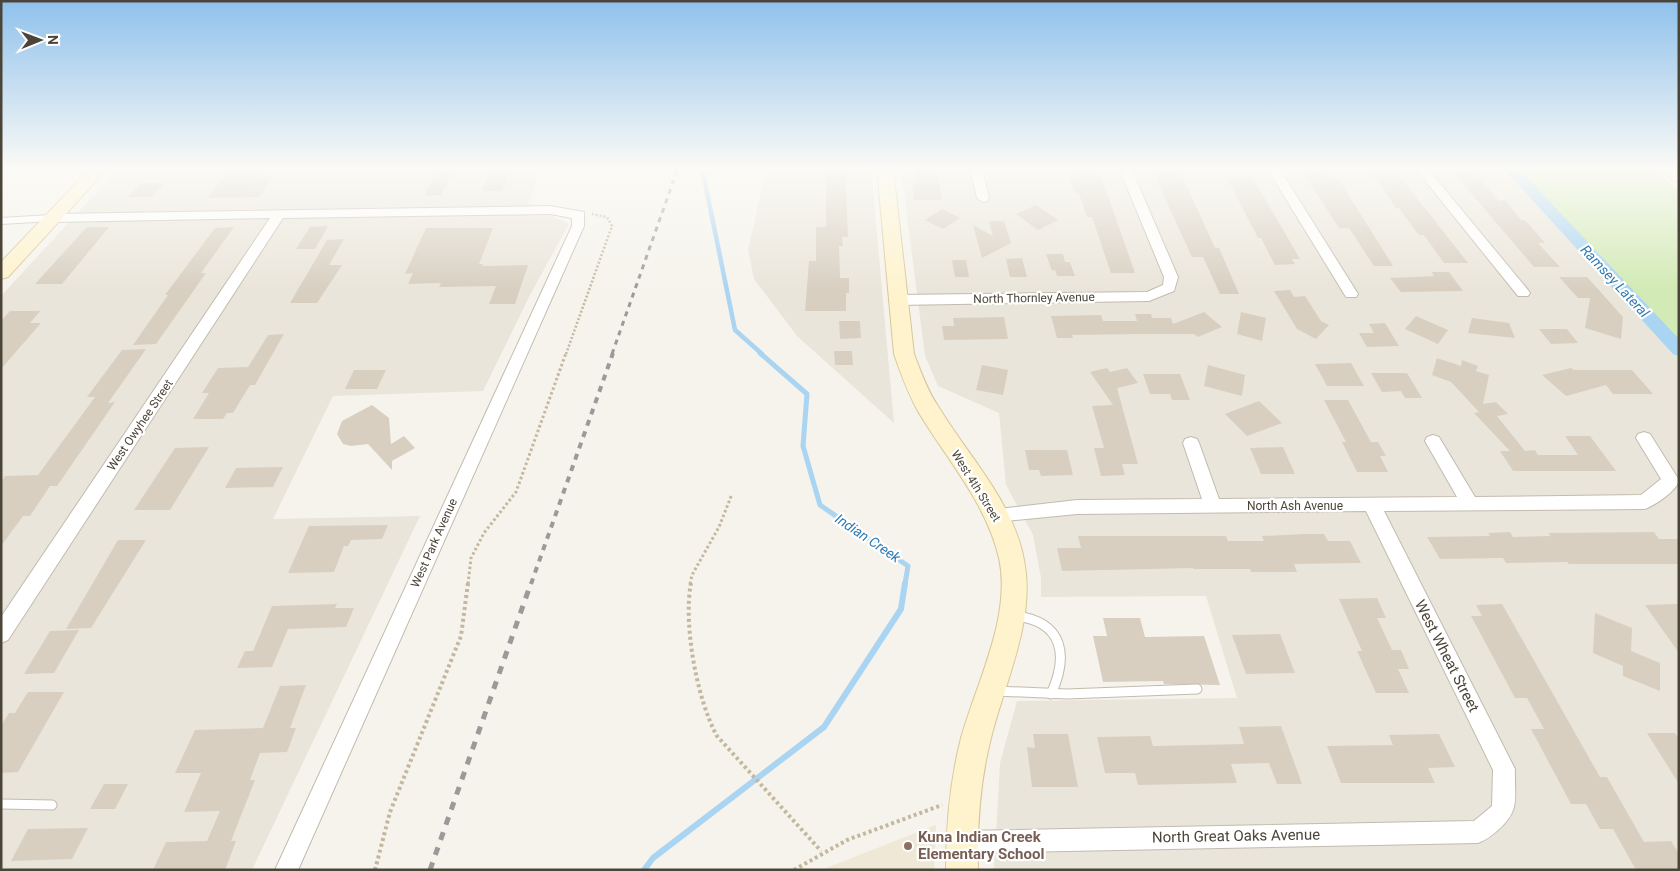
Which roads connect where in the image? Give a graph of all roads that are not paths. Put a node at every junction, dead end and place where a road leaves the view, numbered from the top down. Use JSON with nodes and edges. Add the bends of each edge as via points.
{"nodes":[{"id":1,"x":62,"y":209,"type":"edge"},
{"id":2,"x":889,"y":209,"type":"edge"},
{"id":3,"x":1142,"y":209,"type":"edge"},
{"id":4,"x":1298,"y":209,"type":"edge"},
{"id":5,"x":1454,"y":209,"type":"edge"},
{"id":6,"x":279,"y":214,"type":"junction"},
{"id":7,"x":53,"y":218,"type":"junction"},
{"id":8,"x":1,"y":221,"type":"edge"},
{"id":9,"x":1,"y":273,"type":"edge"},
{"id":10,"x":1169,"y":288,"type":"joint"},
{"id":11,"x":1523,"y":293,"type":"dead end"},
{"id":12,"x":1351,"y":294,"type":"dead end"},
{"id":13,"x":897,"y":300,"type":"junction"},
{"id":14,"x":1644,"y":438,"type":"dead end"},
{"id":15,"x":1433,"y":441,"type":"dead end"},
{"id":16,"x":1191,"y":443,"type":"dead end"},
{"id":17,"x":1470,"y":504,"type":"junction"},
{"id":18,"x":1372,"y":505,"type":"junction"},
{"id":19,"x":1213,"y":506,"type":"junction"},
{"id":20,"x":996,"y":515,"type":"junction"},
{"id":21,"x":1011,"y":615,"type":"junction"},
{"id":22,"x":1,"y":634,"type":"edge"},
{"id":23,"x":1197,"y":689,"type":"dead end"},
{"id":24,"x":989,"y":690,"type":"junction"},
{"id":25,"x":1052,"y":694,"type":"junction"},
{"id":26,"x":1,"y":804,"type":"edge"},
{"id":27,"x":52,"y":805,"type":"dead end"},
{"id":28,"x":1503,"y":811,"type":"joint"},
{"id":29,"x":961,"y":842,"type":"junction"},
{"id":30,"x":286,"y":870,"type":"edge"},
{"id":31,"x":962,"y":870,"type":"edge"}],
"edges":[{"from":1,"to":7,"type":"main road"},
{"from":2,"to":13,"type":"main road","name":"West 4th Street"},
{"from":3,"to":10,"type":"street","via":[[1171,277]]},
{"from":4,"to":12,"type":"street"},
{"from":5,"to":11,"type":"street"},
{"from":6,"to":7,"type":"street"},
{"from":6,"to":22,"type":"street","name":"West Owyhee Street"},
{"from":6,"to":30,"type":"street","name":"West Park Avenue","via":[[550,210],[579,215],[578,226]]},
{"from":7,"to":8,"type":"lane"},
{"from":7,"to":9,"type":"main road"},
{"from":10,"to":13,"type":"street","name":"North Thornley Avenue","via":[[1149,296]]},
{"from":13,"to":20,"type":"main road","name":"West 4th Street","via":[[910,377]]},
{"from":14,"to":17,"type":"street","name":"North Ash Avenue","via":[[1671,481],[1646,502]]},
{"from":15,"to":17,"type":"street"},
{"from":16,"to":19,"type":"street"},
{"from":17,"to":18,"type":"street","name":"North Ash Avenue"},
{"from":18,"to":19,"type":"street","name":"North Ash Avenue"},
{"from":18,"to":28,"type":"street","name":"West Wheat Street","via":[[1504,768]]},
{"from":19,"to":20,"type":"street","name":"North Ash Avenue","via":[[1077,508]]},
{"from":20,"to":21,"type":"main road","name":"West 4th Street","via":[[1012,562]]},
{"from":21,"to":24,"type":"main road","name":"West 4th Street"},
{"from":21,"to":25,"type":"lane","via":[[1042,622],[1051,630],[1060,662],[1058,681]]},
{"from":23,"to":25,"type":"lane"},
{"from":24,"to":25,"type":"lane"},
{"from":24,"to":29,"type":"main road","name":"West 4th Street","via":[[975,740]]},
{"from":26,"to":27,"type":"lane"},
{"from":28,"to":29,"type":"street","name":"North Great Oaks Avenue","via":[[1478,832]]},
{"from":29,"to":31,"type":"main road","name":"West 4th Street"}]}
